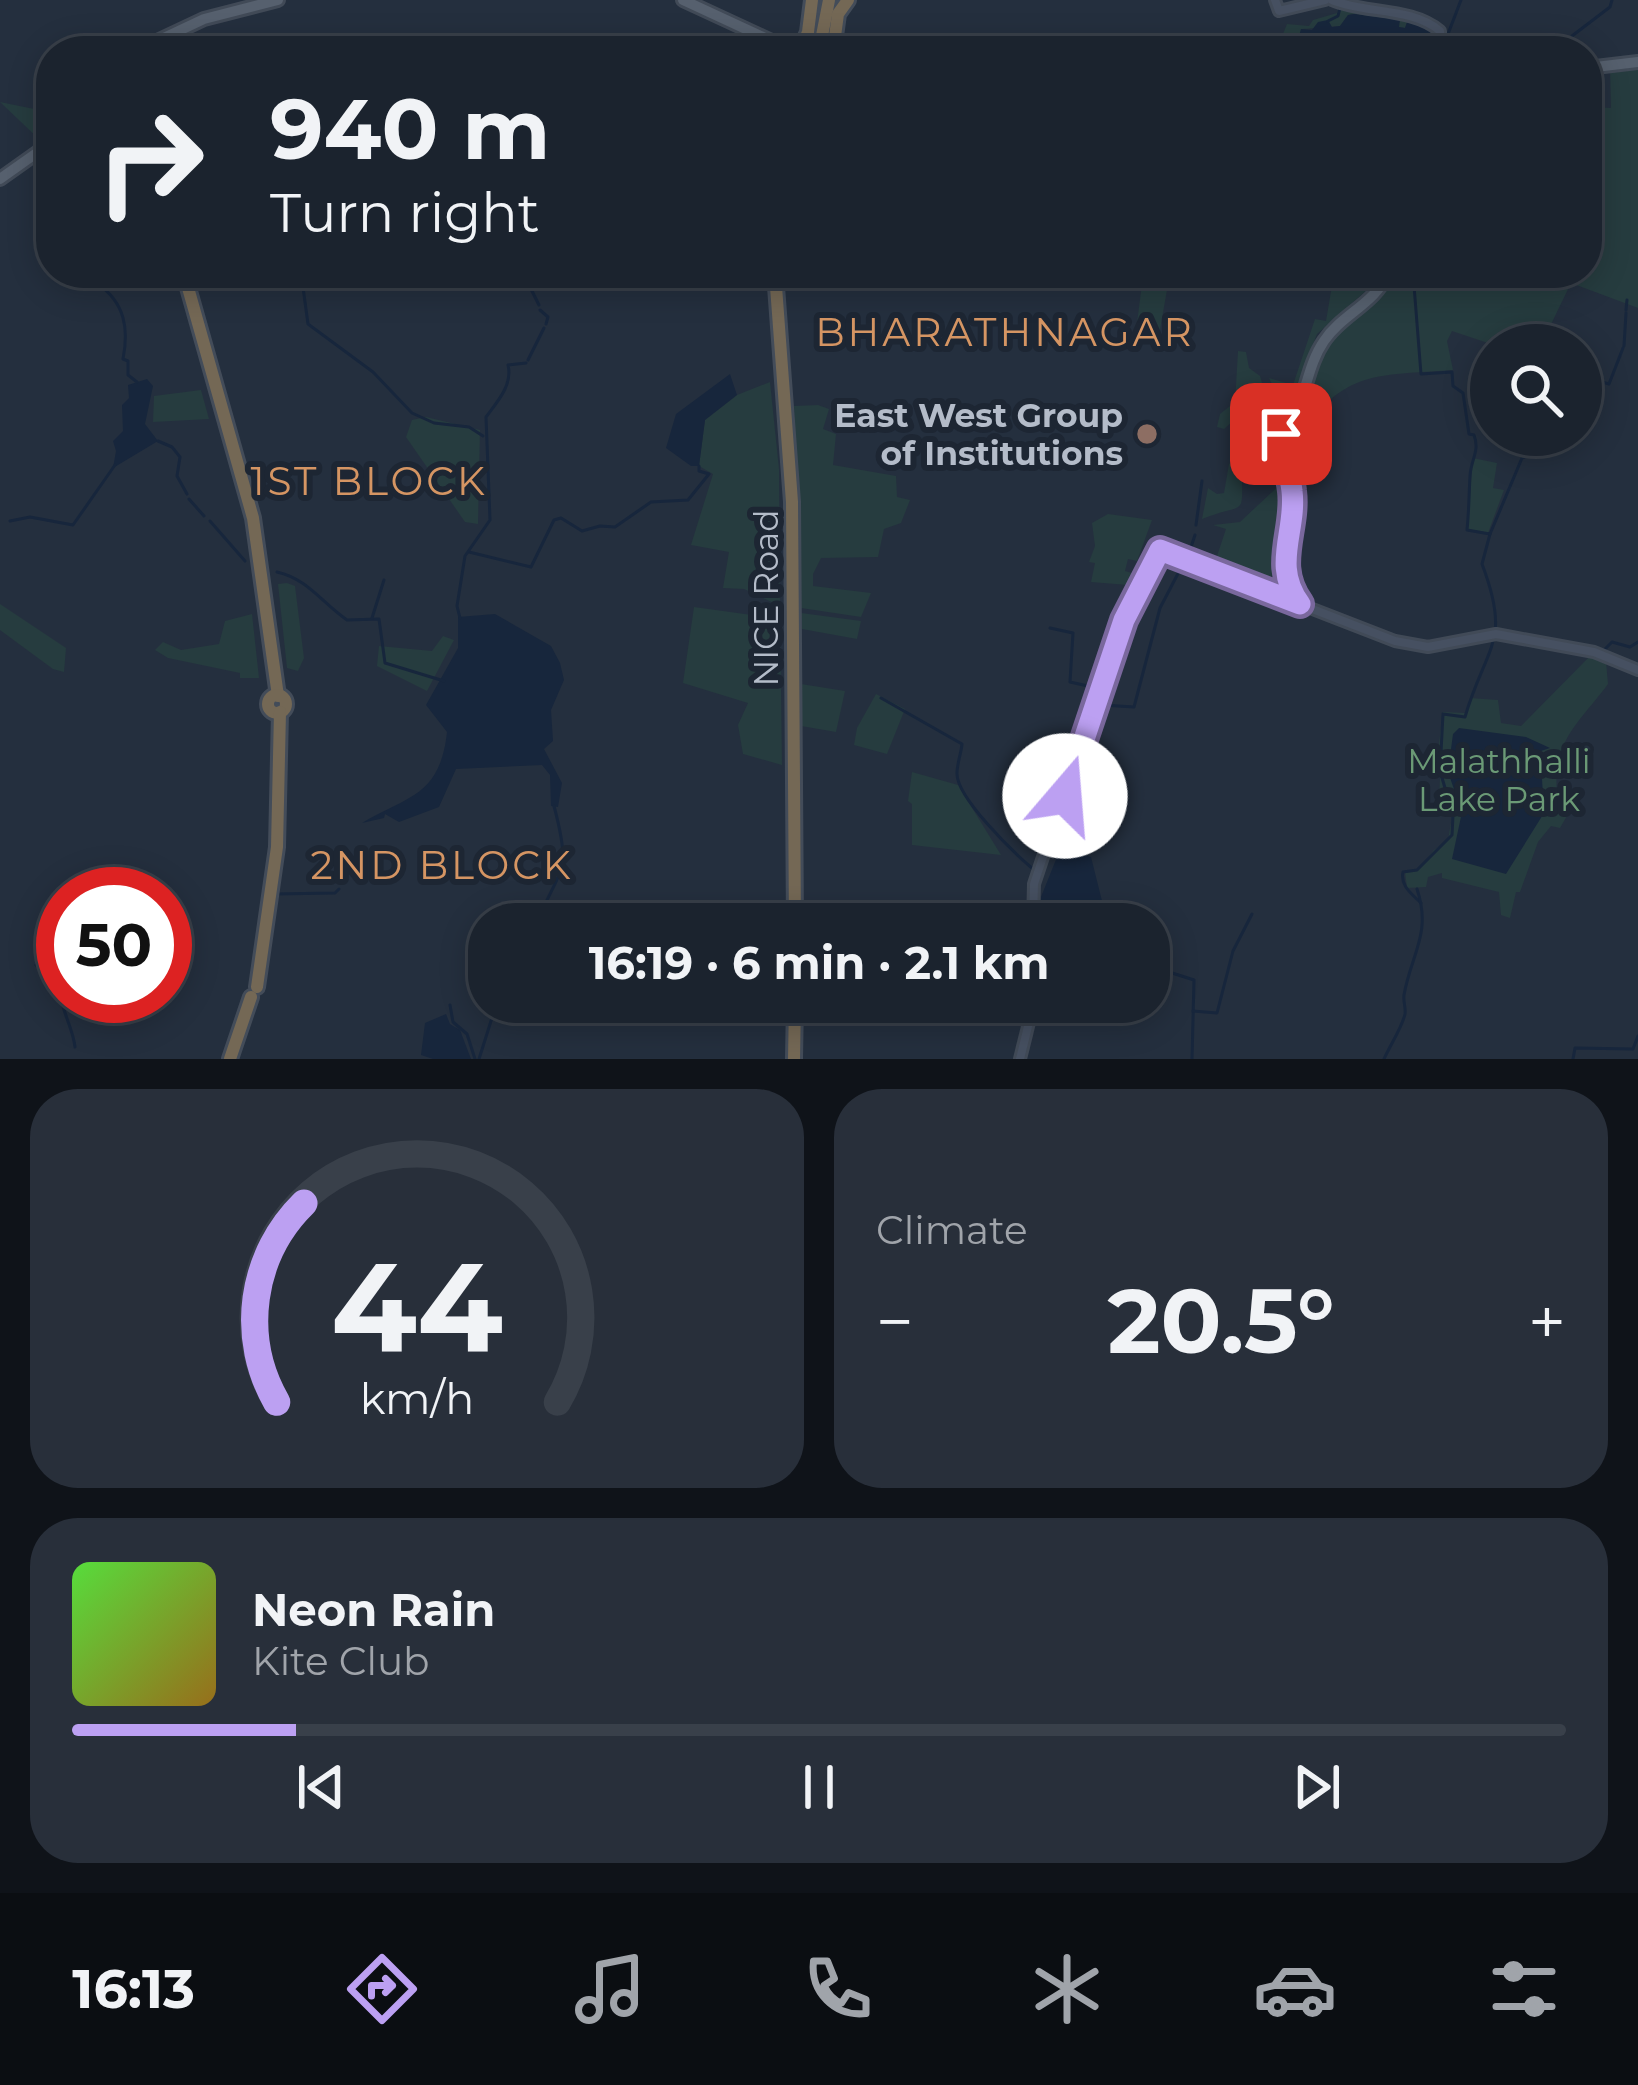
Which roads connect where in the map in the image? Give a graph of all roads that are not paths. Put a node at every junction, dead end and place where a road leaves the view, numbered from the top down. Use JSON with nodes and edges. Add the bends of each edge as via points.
{"nodes":[{"id":1,"x":268,"y":0,"type":"edge"},
{"id":2,"x":278,"y":0,"type":"edge"},
{"id":3,"x":687,"y":0,"type":"edge"},
{"id":4,"x":846,"y":0,"type":"edge"},
{"id":5,"x":1275,"y":0,"type":"edge"},
{"id":6,"x":817,"y":1,"type":"edge"},
{"id":7,"x":1334,"y":2,"type":"edge"},
{"id":8,"x":711,"y":6,"type":"edge"},
{"id":9,"x":164,"y":36,"type":"edge"},
{"id":10,"x":167,"y":36,"type":"edge"},
{"id":11,"x":769,"y":36,"type":"edge"},
{"id":12,"x":806,"y":36,"type":"edge"},
{"id":13,"x":816,"y":36,"type":"edge"},
{"id":14,"x":835,"y":36,"type":"edge"},
{"id":15,"x":1440,"y":36,"type":"edge"},
{"id":16,"x":1638,"y":61,"type":"edge"},
{"id":17,"x":1602,"y":65,"type":"edge"},
{"id":18,"x":36,"y":153,"type":"edge"},
{"id":19,"x":0,"y":180,"type":"edge"},
{"id":20,"x":187,"y":288,"type":"edge"},
{"id":21,"x":773,"y":288,"type":"edge"},
{"id":22,"x":1376,"y":288,"type":"edge"},
{"id":23,"x":1282,"y":429,"type":"joint"},
{"id":24,"x":1300,"y":604,"type":"junction"},
{"id":25,"x":1638,"y":670,"type":"edge"},
{"id":26,"x":792,"y":903,"type":"edge"},
{"id":27,"x":1037,"y":903,"type":"edge"},
{"id":28,"x":793,"y":1023,"type":"edge"},
{"id":29,"x":1027,"y":1023,"type":"edge"},
{"id":30,"x":231,"y":1059,"type":"edge"},
{"id":31,"x":792,"y":1059,"type":"edge"},
{"id":32,"x":1019,"y":1059,"type":"edge"}],
"edges":[{"from":1,"to":9,"type":"main road"},
{"from":2,"to":10,"type":"main road"},
{"from":3,"to":8,"type":"main road"},
{"from":4,"to":14,"type":"highway"},
{"from":5,"to":7,"type":"main road","via":[[1278,11]]},
{"from":6,"to":12,"type":"highway"},
{"from":6,"to":13,"type":"highway"},
{"from":7,"to":15,"type":"main road","via":[[1430,24]]},
{"from":8,"to":11,"type":"main road"},
{"from":16,"to":17,"type":"main road"},
{"from":18,"to":19,"type":"main road"},
{"from":20,"to":30,"type":"highway","via":[[250,518],[276,696],[269,705],[279,712],[268,907],[254,992]]},
{"from":21,"to":26,"type":"highway","name":"NICE Road","via":[[787,504]]},
{"from":22,"to":23,"type":"main road","via":[[1318,340]]},
{"from":23,"to":24,"type":"main road","via":[[1293,495],[1287,575]]},
{"from":24,"to":25,"type":"main road","via":[[1391,640],[1428,647],[1500,634],[1594,652]]},
{"from":24,"to":27,"type":"main road","via":[[1161,550],[1097,700]]},
{"from":28,"to":31,"type":"highway"},
{"from":29,"to":32,"type":"main road"}]}
